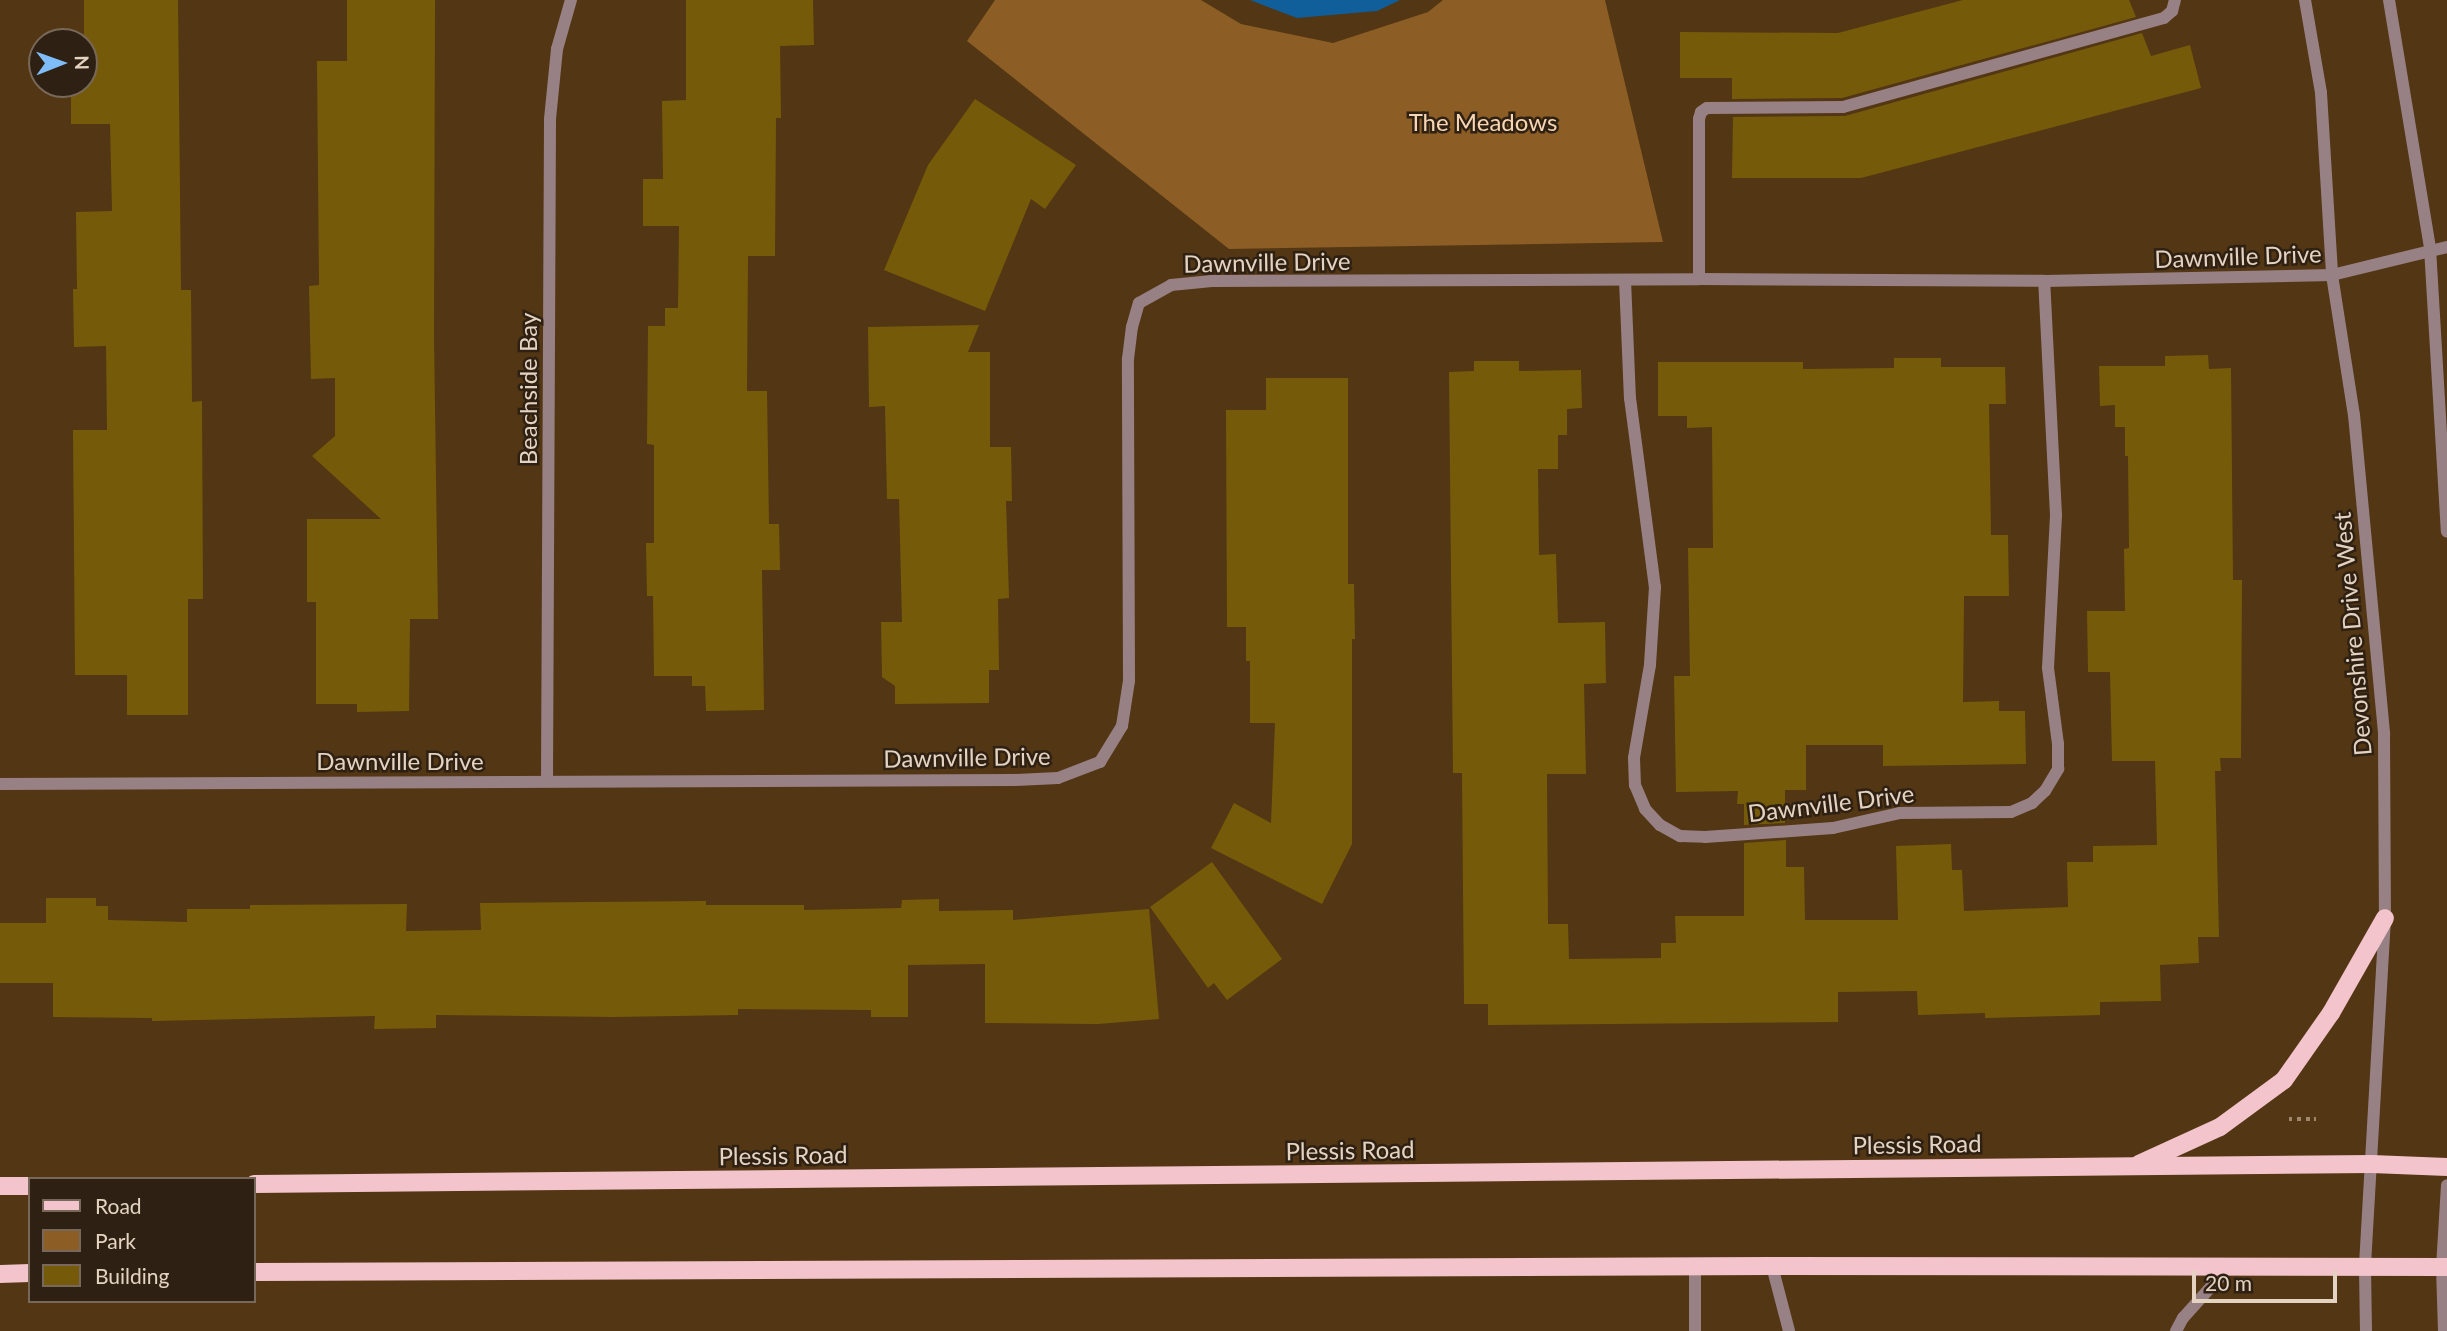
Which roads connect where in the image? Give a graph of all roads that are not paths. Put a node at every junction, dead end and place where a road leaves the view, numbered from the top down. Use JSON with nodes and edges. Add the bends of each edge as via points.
{"nodes":[{"id":1,"x":571,"y":0,"type":"edge"},
{"id":2,"x":2175,"y":0,"type":"edge"},
{"id":3,"x":2305,"y":0,"type":"edge"},
{"id":4,"x":2389,"y":0,"type":"edge"},
{"id":5,"x":2447,"y":247,"type":"edge"},
{"id":6,"x":2430,"y":248,"type":"junction"},
{"id":7,"x":2332,"y":275,"type":"junction"},
{"id":8,"x":1699,"y":279,"type":"junction"},
{"id":9,"x":1625,"y":280,"type":"junction"},
{"id":10,"x":2044,"y":281,"type":"junction"},
{"id":11,"x":2447,"y":531,"type":"edge"},
{"id":12,"x":547,"y":781,"type":"junction"},
{"id":13,"x":0,"y":784,"type":"edge"},
{"id":14,"x":2385,"y":918,"type":"junction"},
{"id":15,"x":2372,"y":1164,"type":"junction"},
{"id":16,"x":2133,"y":1167,"type":"junction"},
{"id":17,"x":2447,"y":1167,"type":"edge"},
{"id":18,"x":256,"y":1184,"type":"edge"},
{"id":19,"x":2447,"y":1185,"type":"edge"},
{"id":20,"x":0,"y":1186,"type":"edge"},
{"id":21,"x":28,"y":1186,"type":"edge"},
{"id":22,"x":1695,"y":1266,"type":"junction"},
{"id":23,"x":1772,"y":1266,"type":"junction"},
{"id":24,"x":2445,"y":1267,"type":"edge"},
{"id":25,"x":2365,"y":1268,"type":"junction"},
{"id":26,"x":2227,"y":1269,"type":"junction"},
{"id":27,"x":256,"y":1272,"type":"edge"},
{"id":28,"x":28,"y":1273,"type":"edge"},
{"id":29,"x":0,"y":1274,"type":"edge"},
{"id":30,"x":1695,"y":1331,"type":"edge"},
{"id":31,"x":1789,"y":1331,"type":"edge"},
{"id":32,"x":2176,"y":1331,"type":"edge"},
{"id":33,"x":2366,"y":1331,"type":"edge"},
{"id":34,"x":2444,"y":1331,"type":"edge"}],
"edges":[{"from":1,"to":12,"type":"street","name":"Beachside Bay","via":[[557,49],[550,119]]},
{"from":2,"to":8,"type":"street","via":[[2165,18],[1843,107],[1707,108],[1701,112]]},
{"from":3,"to":7,"type":"street","name":"Devonshire Drive West","via":[[2321,93]]},
{"from":4,"to":6,"type":"street"},
{"from":5,"to":6,"type":"street","name":"Dawnville Drive"},
{"from":6,"to":7,"type":"street","name":"Dawnville Drive"},
{"from":6,"to":11,"type":"street"},
{"from":7,"to":10,"type":"street","name":"Dawnville Drive"},
{"from":7,"to":14,"type":"street","name":"Devonshire Drive West","via":[[2354,415],[2385,735]]},
{"from":8,"to":9,"type":"street","name":"Dawnville Drive"},
{"from":8,"to":10,"type":"street","name":"Dawnville Drive"},
{"from":9,"to":10,"type":"street","name":"Dawnville Drive","via":[[1630,398],[1655,587],[1650,665],[1634,758],[1635,785],[1645,809],[1660,825],[1680,836],[1705,837],[1833,828],[1900,813],[2011,812],[2045,791],[2058,769],[2058,744],[2048,668],[2056,515]]},
{"from":9,"to":12,"type":"street","name":"Dawnville Drive","via":[[1212,281],[1171,285],[1139,303],[1128,359],[1129,681],[1122,726],[1100,762],[1058,778],[1014,780]]},
{"from":12,"to":13,"type":"street","name":"Dawnville Drive"},
{"from":14,"to":15,"type":"street","name":"Devonshire Drive West"},
{"from":14,"to":16,"type":"main road","via":[[2331,1013],[2284,1080],[2220,1127]]},
{"from":15,"to":16,"type":"main road","name":"Plessis Road"},
{"from":15,"to":17,"type":"main road","name":"Plessis Road"},
{"from":15,"to":25,"type":"street","name":"Devonshire Drive West"},
{"from":16,"to":18,"type":"main road","name":"Plessis Road"},
{"from":19,"to":24,"type":"street"},
{"from":20,"to":21,"type":"main road"},
{"from":22,"to":23,"type":"main road"},
{"from":22,"to":27,"type":"main road"},
{"from":22,"to":30,"type":"street"},
{"from":23,"to":26,"type":"main road"},
{"from":23,"to":31,"type":"street"},
{"from":24,"to":25,"type":"main road"},
{"from":24,"to":34,"type":"street"},
{"from":25,"to":26,"type":"main road"},
{"from":25,"to":33,"type":"street","name":"Devonshire Drive West"},
{"from":26,"to":32,"type":"street"},
{"from":28,"to":29,"type":"main road"}]}
